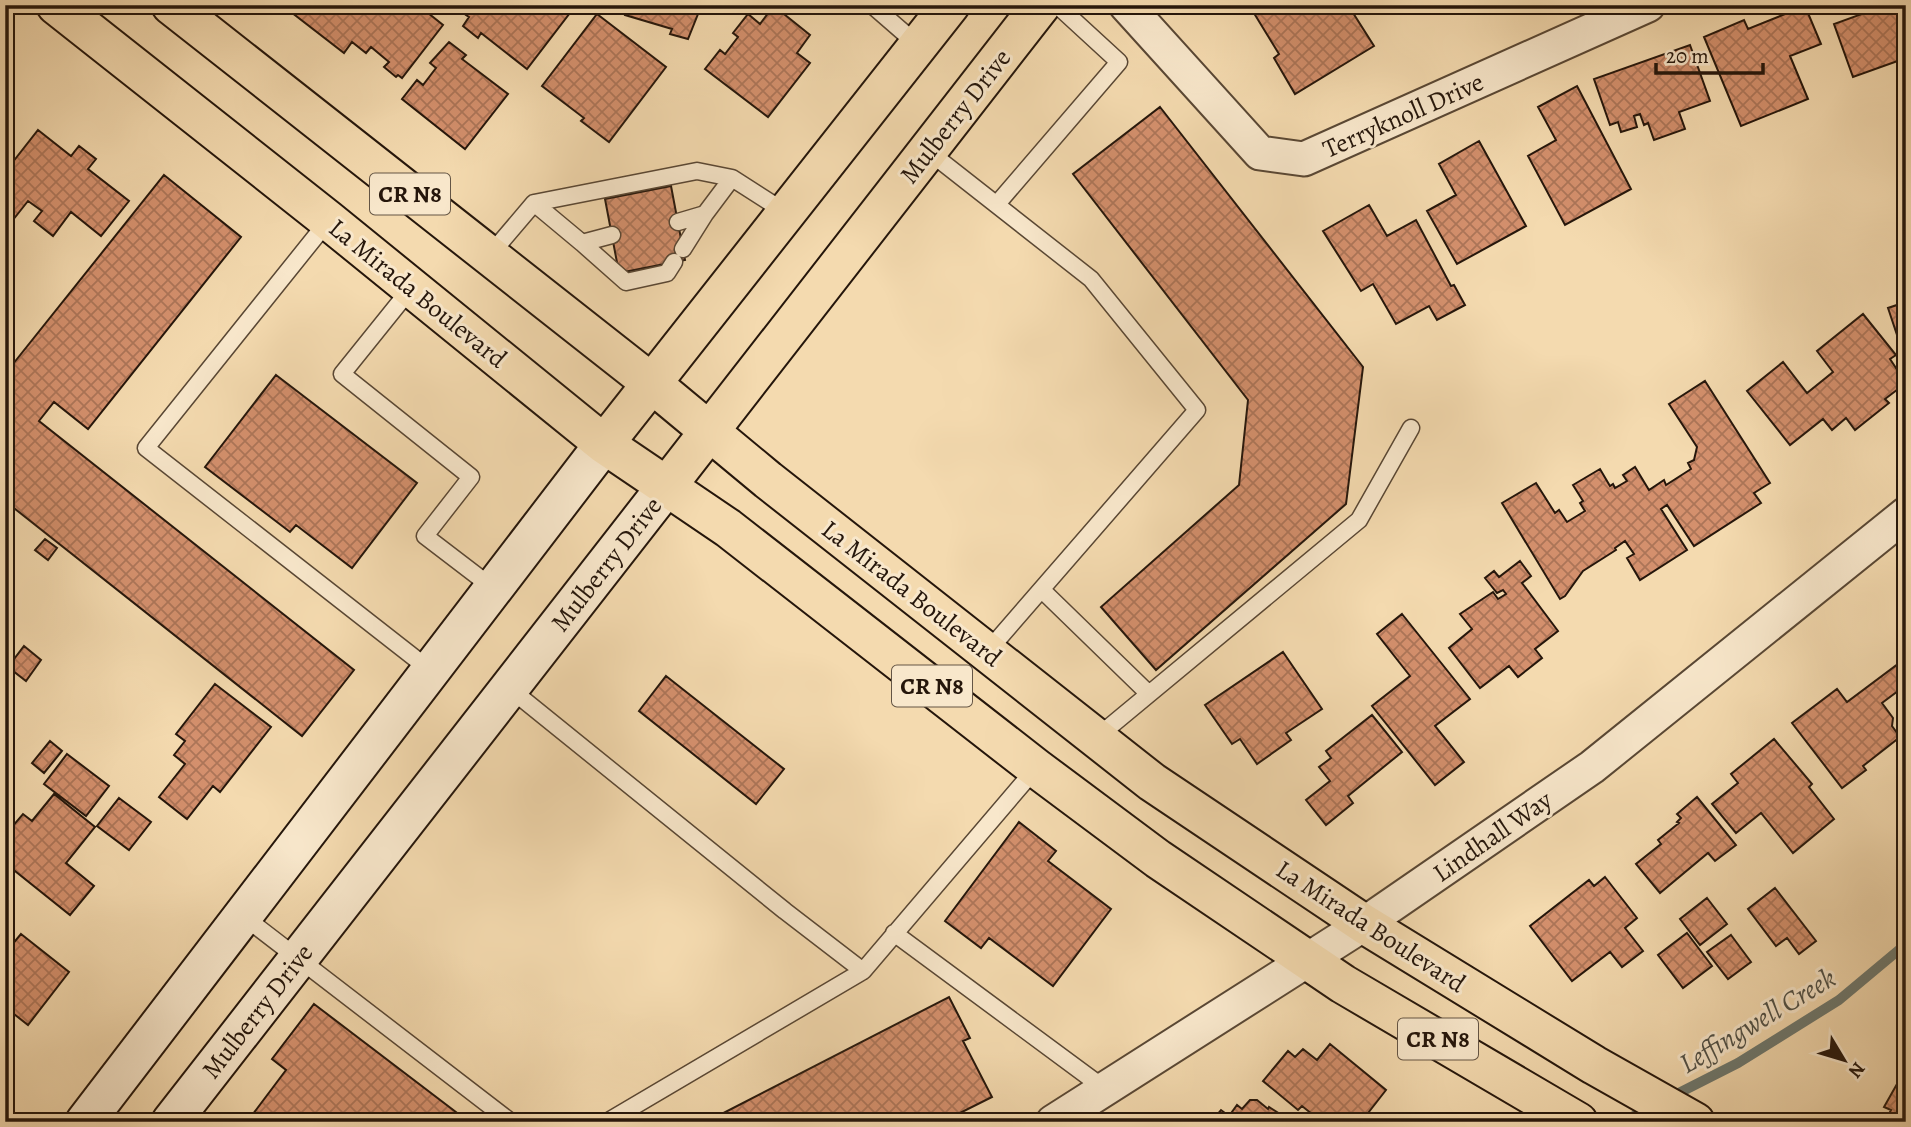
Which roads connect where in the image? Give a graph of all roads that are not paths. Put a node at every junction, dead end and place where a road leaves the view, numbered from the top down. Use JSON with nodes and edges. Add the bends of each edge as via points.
{"nodes":[{"id":1,"x":56,"y":5,"type":"edge"},
{"id":2,"x":171,"y":5,"type":"edge"},
{"id":3,"x":873,"y":5,"type":"edge"},
{"id":4,"x":950,"y":5,"type":"edge"},
{"id":5,"x":1041,"y":5,"type":"edge"},
{"id":6,"x":1057,"y":5,"type":"edge"},
{"id":7,"x":1126,"y":5,"type":"edge"},
{"id":8,"x":1648,"y":5,"type":"edge"},
{"id":9,"x":918,"y":44,"type":"junction"},
{"id":10,"x":928,"y":150,"type":"junction"},
{"id":11,"x":732,"y":178,"type":"junction"},
{"id":12,"x":534,"y":203,"type":"junction"},
{"id":13,"x":997,"y":204,"type":"junction"},
{"id":14,"x":785,"y":212,"type":"junction"},
{"id":15,"x":705,"y":214,"type":"junction"},
{"id":16,"x":328,"y":220,"type":"junction"},
{"id":17,"x":677,"y":222,"type":"dead end"},
{"id":18,"x":612,"y":235,"type":"dead end"},
{"id":19,"x":582,"y":243,"type":"junction"},
{"id":20,"x":489,"y":256,"type":"junction"},
{"id":21,"x":412,"y":288,"type":"junction"},
{"id":22,"x":650,"y":382,"type":"junction"},
{"id":23,"x":1411,"y":428,"type":"dead end"},
{"id":24,"x":709,"y":432,"type":"junction"},
{"id":25,"x":604,"y":444,"type":"junction"},
{"id":26,"x":666,"y":487,"type":"junction"},
{"id":27,"x":1906,"y":514,"type":"edge"},
{"id":28,"x":493,"y":588,"type":"junction"},
{"id":29,"x":1042,"y":590,"type":"junction"},
{"id":30,"x":988,"y":652,"type":"junction"},
{"id":31,"x":430,"y":670,"type":"junction"},
{"id":32,"x":509,"y":688,"type":"junction"},
{"id":33,"x":1149,"y":694,"type":"junction"},
{"id":34,"x":1096,"y":738,"type":"junction"},
{"id":35,"x":1036,"y":768,"type":"junction"},
{"id":36,"x":243,"y":916,"type":"junction"},
{"id":37,"x":1364,"y":925,"type":"junction"},
{"id":38,"x":894,"y":933,"type":"junction"},
{"id":39,"x":297,"y":959,"type":"junction"},
{"id":40,"x":1306,"y":961,"type":"junction"},
{"id":41,"x":863,"y":971,"type":"junction"},
{"id":42,"x":1105,"y":1089,"type":"junction"},
{"id":43,"x":1688,"y":1118,"type":"edge"},
{"id":44,"x":1574,"y":1119,"type":"edge"},
{"id":45,"x":85,"y":1122,"type":"edge"},
{"id":46,"x":171,"y":1122,"type":"edge"},
{"id":47,"x":511,"y":1122,"type":"edge"},
{"id":48,"x":607,"y":1122,"type":"edge"},
{"id":49,"x":1053,"y":1122,"type":"edge"}],
"edges":[{"from":1,"to":16,"type":"main road","name":"La Mirada Boulevard","number":"CR N8"},
{"from":2,"to":20,"type":"main road","name":"La Mirada Boulevard","number":"CR N8"},
{"from":3,"to":9,"type":"lane"},
{"from":4,"to":9,"type":"main road"},
{"from":5,"to":10,"type":"main road","name":"Mulberry Drive"},
{"from":6,"to":13,"type":"lane","via":[[1119,62]]},
{"from":7,"to":8,"type":"street","name":"Terryknoll Drive","via":[[1260,153],[1304,159]]},
{"from":9,"to":14,"type":"main road"},
{"from":10,"to":13,"type":"lane"},
{"from":10,"to":24,"type":"main road","name":"Mulberry Drive"},
{"from":11,"to":12,"type":"lane","via":[[697,171]]},
{"from":11,"to":14,"type":"lane"},
{"from":11,"to":15,"type":"lane"},
{"from":12,"to":19,"type":"lane"},
{"from":12,"to":20,"type":"lane"},
{"from":13,"to":29,"type":"lane","via":[[1091,279],[1197,410]]},
{"from":14,"to":22,"type":"main road"},
{"from":15,"to":17,"type":"lane"},
{"from":15,"to":19,"type":"lane","via":[[667,273],[626,282]]},
{"from":16,"to":21,"type":"main road","name":"La Mirada Boulevard","number":"CR N8"},
{"from":16,"to":31,"type":"lane","via":[[146,448]]},
{"from":18,"to":19,"type":"lane"},
{"from":20,"to":22,"type":"main road","name":"La Mirada Boulevard","number":"CR N8"},
{"from":21,"to":25,"type":"main road","name":"La Mirada Boulevard","number":"CR N8"},
{"from":21,"to":28,"type":"lane","via":[[342,374],[471,477],[425,536]]},
{"from":22,"to":24,"type":"main road","name":"La Mirada Boulevard","number":"CR N8"},
{"from":22,"to":25,"type":"main road"},
{"from":23,"to":33,"type":"lane","via":[[1359,520]]},
{"from":24,"to":26,"type":"main road","name":"Mulberry Drive"},
{"from":24,"to":30,"type":"main road","name":"La Mirada Boulevard","number":"CR N8"},
{"from":25,"to":26,"type":"main road","name":"La Mirada Boulevard","number":"CR N8"},
{"from":25,"to":28,"type":"street"},
{"from":26,"to":32,"type":"street","name":"Mulberry Drive"},
{"from":26,"to":35,"type":"main road","name":"La Mirada Boulevard","number":"CR N8","via":[[728,528]]},
{"from":27,"to":37,"type":"street","name":"Lindhall Way","via":[[1592,767]]},
{"from":28,"to":31,"type":"street"},
{"from":29,"to":30,"type":"lane"},
{"from":29,"to":33,"type":"lane"},
{"from":30,"to":34,"type":"main road","name":"La Mirada Boulevard","number":"CR N8"},
{"from":31,"to":36,"type":"street"},
{"from":32,"to":39,"type":"street","name":"Mulberry Drive"},
{"from":32,"to":41,"type":"lane"},
{"from":33,"to":34,"type":"lane"},
{"from":34,"to":37,"type":"main road","name":"La Mirada Boulevard","number":"CR N8","via":[[1152,782]]},
{"from":35,"to":38,"type":"lane"},
{"from":35,"to":40,"type":"main road","name":"La Mirada Boulevard","number":"CR N8"},
{"from":36,"to":39,"type":"lane"},
{"from":36,"to":45,"type":"street"},
{"from":37,"to":40,"type":"street","name":"Lindhall Way"},
{"from":37,"to":43,"type":"main road","name":"La Mirada Boulevard","number":"CR N8"},
{"from":38,"to":41,"type":"lane"},
{"from":38,"to":42,"type":"lane"},
{"from":39,"to":46,"type":"street","name":"Mulberry Drive"},
{"from":39,"to":47,"type":"lane"},
{"from":40,"to":42,"type":"street","name":"Lindhall Way"},
{"from":40,"to":44,"type":"main road","name":"La Mirada Boulevard","number":"CR N8"},
{"from":41,"to":48,"type":"lane"},
{"from":42,"to":49,"type":"street","name":"Lindhall Way"}]}
